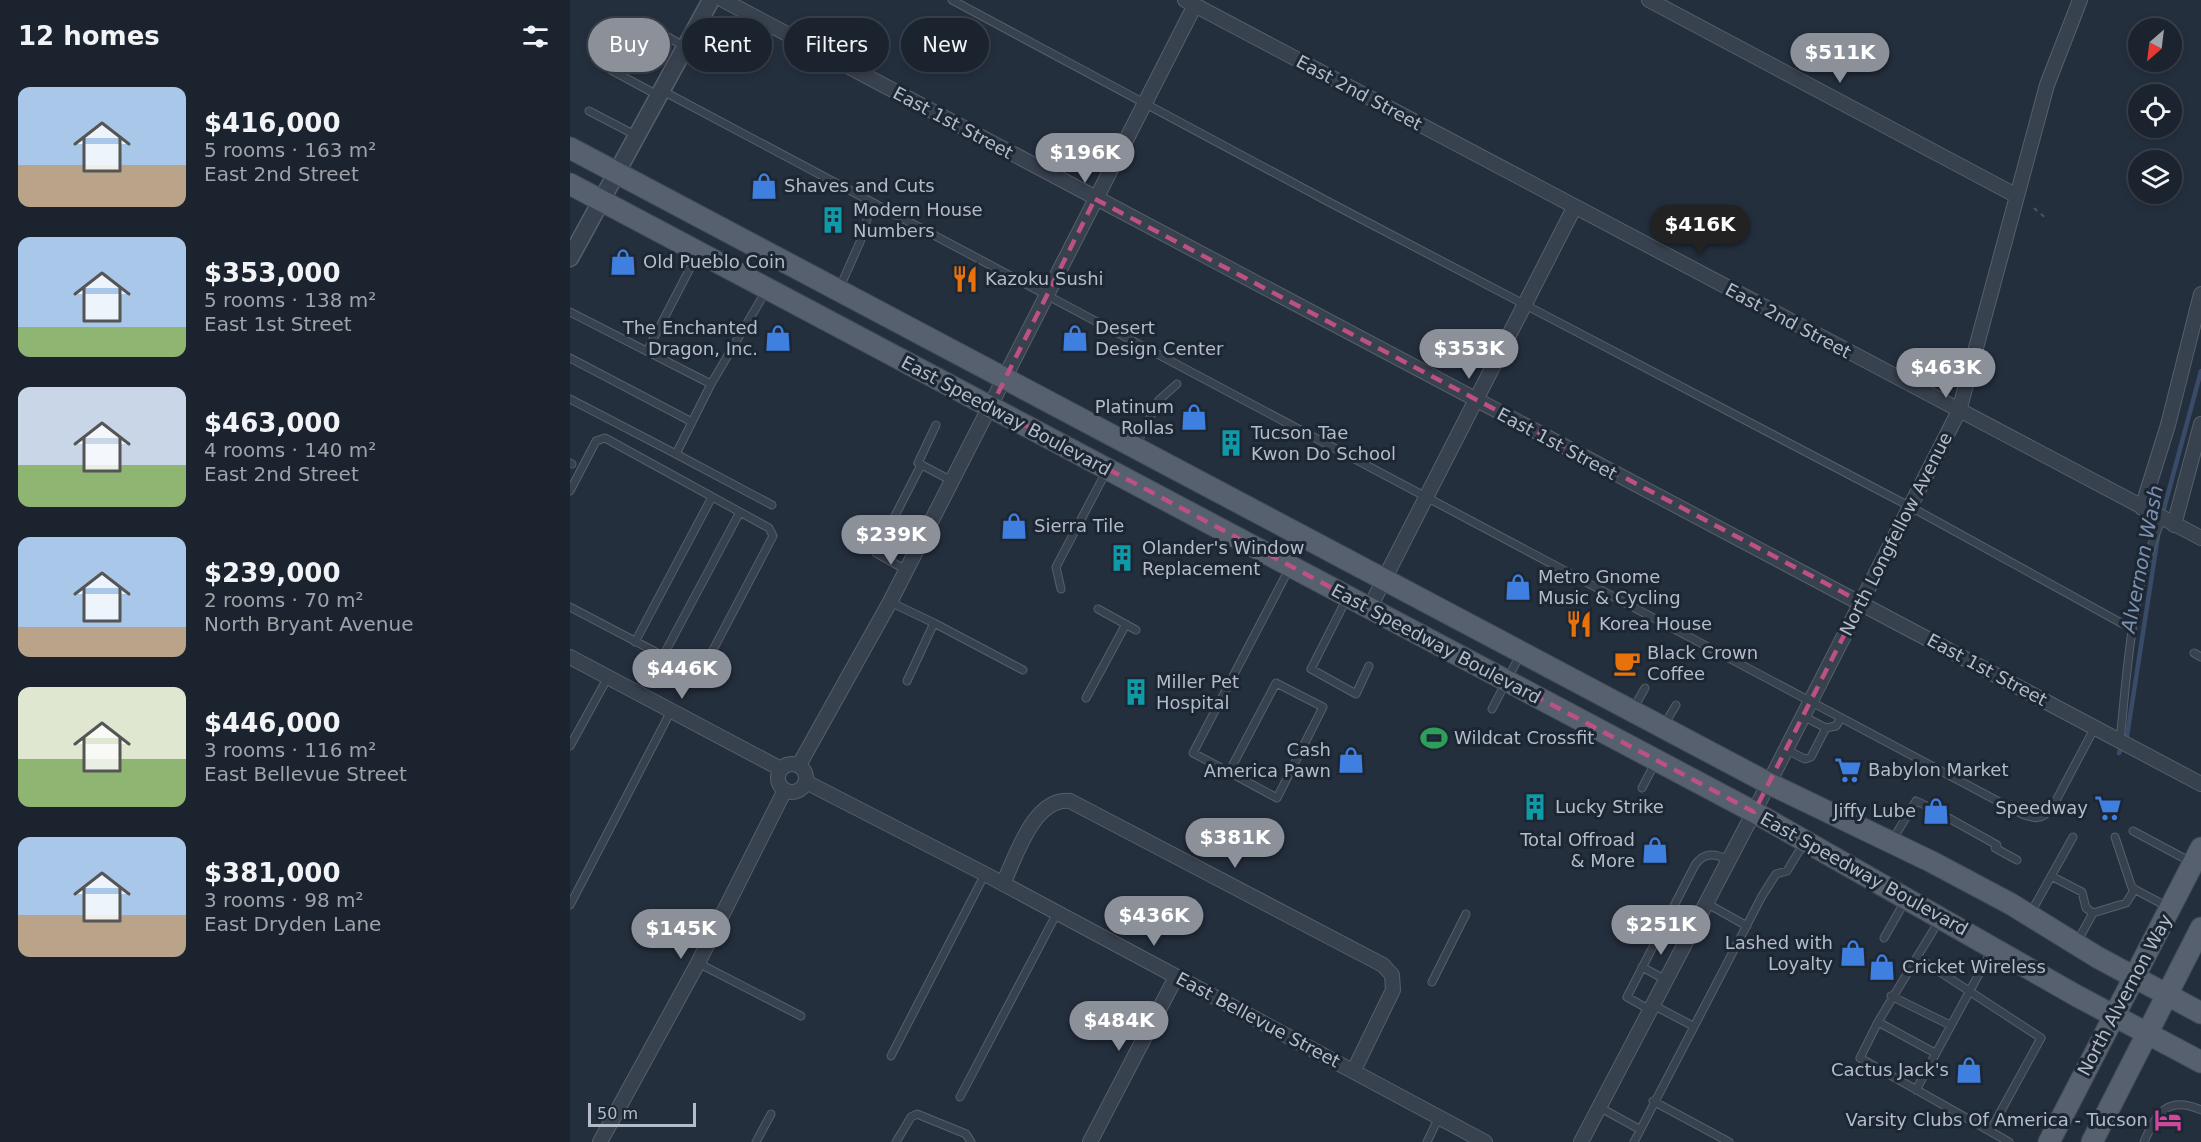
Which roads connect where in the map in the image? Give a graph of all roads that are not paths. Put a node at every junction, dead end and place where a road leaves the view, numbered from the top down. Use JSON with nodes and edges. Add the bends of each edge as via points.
{"nodes":[{"id":1,"x":711,"y":0,"type":"edge"},
{"id":2,"x":723,"y":0,"type":"edge"},
{"id":3,"x":952,"y":0,"type":"edge"},
{"id":4,"x":1649,"y":0,"type":"edge"},
{"id":5,"x":2080,"y":0,"type":"edge"},
{"id":6,"x":1190,"y":3,"type":"edge"},
{"id":7,"x":701,"y":18,"type":"edge"},
{"id":8,"x":682,"y":54,"type":"edge"},
{"id":9,"x":614,"y":72,"type":"edge"},
{"id":10,"x":661,"y":93,"type":"junction"},
{"id":11,"x":1145,"y":102,"type":"junction"},
{"id":12,"x":589,"y":111,"type":"dead end"},
{"id":13,"x":637,"y":136,"type":"junction"},
{"id":14,"x":570,"y":148,"type":"edge"},
{"id":15,"x":617,"y":173,"type":"junction"},
{"id":16,"x":570,"y":184,"type":"edge"},
{"id":17,"x":2017,"y":196,"type":"junction"},
{"id":18,"x":1095,"y":199,"type":"junction"},
{"id":19,"x":602,"y":201,"type":"junction"},
{"id":20,"x":872,"y":203,"type":"junction"},
{"id":21,"x":1574,"y":208,"type":"junction"},
{"id":22,"x":698,"y":252,"type":"junction"},
{"id":23,"x":570,"y":258,"type":"edge"},
{"id":24,"x":768,"y":289,"type":"junction"},
{"id":25,"x":838,"y":290,"type":"junction"},
{"id":26,"x":2201,"y":294,"type":"edge"},
{"id":27,"x":1046,"y":297,"type":"junction"},
{"id":28,"x":1526,"y":306,"type":"junction"},
{"id":29,"x":570,"y":312,"type":"edge"},
{"id":30,"x":647,"y":351,"type":"junction"},
{"id":31,"x":570,"y":358,"type":"edge"},
{"id":32,"x":1005,"y":378,"type":"junction"},
{"id":33,"x":711,"y":384,"type":"junction"},
{"id":34,"x":1177,"y":384,"type":"dead end"},
{"id":35,"x":570,"y":399,"type":"edge"},
{"id":36,"x":1477,"y":402,"type":"junction"},
{"id":37,"x":991,"y":408,"type":"junction"},
{"id":38,"x":1959,"y":411,"type":"junction"},
{"id":39,"x":692,"y":422,"type":"junction"},
{"id":40,"x":2201,"y":424,"type":"edge"},
{"id":41,"x":936,"y":425,"type":"dead end"},
{"id":42,"x":1134,"y":447,"type":"junction"},
{"id":43,"x":676,"y":454,"type":"junction"},
{"id":44,"x":921,"y":465,"type":"junction"},
{"id":45,"x":1107,"y":470,"type":"junction"},
{"id":46,"x":952,"y":481,"type":"junction"},
{"id":47,"x":570,"y":491,"type":"edge"},
{"id":48,"x":1427,"y":496,"type":"junction"},
{"id":49,"x":712,"y":497,"type":"junction"},
{"id":50,"x":772,"y":505,"type":"dead end"},
{"id":51,"x":1910,"y":507,"type":"junction"},
{"id":52,"x":2142,"y":508,"type":"junction"},
{"id":53,"x":740,"y":512,"type":"junction"},
{"id":54,"x":2168,"y":521,"type":"junction"},
{"id":55,"x":2201,"y":538,"type":"edge"},
{"id":56,"x":1290,"y":567,"type":"junction"},
{"id":57,"x":906,"y":570,"type":"junction"},
{"id":58,"x":1384,"y":580,"type":"junction"},
{"id":59,"x":1061,"y":589,"type":"dead end"},
{"id":60,"x":1347,"y":597,"type":"junction"},
{"id":61,"x":890,"y":602,"type":"junction"},
{"id":62,"x":1861,"y":602,"type":"junction"},
{"id":63,"x":570,"y":607,"type":"edge"},
{"id":64,"x":1098,"y":609,"type":"dead end"},
{"id":65,"x":1369,"y":609,"type":"junction"},
{"id":66,"x":934,"y":623,"type":"junction"},
{"id":67,"x":1126,"y":624,"type":"junction"},
{"id":68,"x":2132,"y":629,"type":"junction"},
{"id":69,"x":1136,"y":630,"type":"dead end"},
{"id":70,"x":636,"y":642,"type":"junction"},
{"id":71,"x":1521,"y":653,"type":"junction"},
{"id":72,"x":663,"y":656,"type":"junction"},
{"id":73,"x":570,"y":657,"type":"edge"},
{"id":74,"x":1369,"y":666,"type":"dead end"},
{"id":75,"x":1023,"y":670,"type":"dead end"},
{"id":76,"x":608,"y":676,"type":"junction"},
{"id":77,"x":907,"y":681,"type":"dead end"},
{"id":78,"x":1507,"y":682,"type":"junction"},
{"id":79,"x":1645,"y":688,"type":"dead end"},
{"id":80,"x":1086,"y":698,"type":"dead end"},
{"id":81,"x":1810,"y":702,"type":"junction"},
{"id":82,"x":1676,"y":705,"type":"dead end"},
{"id":83,"x":1492,"y":709,"type":"dead end"},
{"id":84,"x":671,"y":711,"type":"junction"},
{"id":85,"x":1632,"y":711,"type":"junction"},
{"id":86,"x":1803,"y":716,"type":"junction"},
{"id":87,"x":1841,"y":718,"type":"junction"},
{"id":88,"x":2095,"y":727,"type":"junction"},
{"id":89,"x":1663,"y":728,"type":"junction"},
{"id":90,"x":1826,"y":728,"type":"junction"},
{"id":91,"x":2120,"y":741,"type":"junction"},
{"id":92,"x":570,"y":746,"type":"edge"},
{"id":93,"x":1785,"y":749,"type":"junction"},
{"id":94,"x":1656,"y":761,"type":"junction"},
{"id":95,"x":799,"y":765,"type":"junction"},
{"id":96,"x":781,"y":769,"type":"junction"},
{"id":97,"x":1229,"y":772,"type":"junction"},
{"id":98,"x":806,"y":782,"type":"junction"},
{"id":99,"x":1768,"y":783,"type":"junction"},
{"id":100,"x":2201,"y":784,"type":"edge"},
{"id":101,"x":1642,"y":788,"type":"dead end"},
{"id":102,"x":786,"y":790,"type":"junction"},
{"id":103,"x":1927,"y":806,"type":"dead end"},
{"id":104,"x":1754,"y":812,"type":"junction"},
{"id":105,"x":1945,"y":816,"type":"dead end"},
{"id":106,"x":2133,"y":831,"type":"dead end"},
{"id":107,"x":2073,"y":837,"type":"dead end"},
{"id":108,"x":2115,"y":837,"type":"dead end"},
{"id":109,"x":1806,"y":841,"type":"junction"},
{"id":110,"x":1890,"y":843,"type":"junction"},
{"id":111,"x":2197,"y":856,"type":"edge"},
{"id":112,"x":1729,"y":860,"type":"junction"},
{"id":113,"x":2017,"y":860,"type":"dead end"},
{"id":114,"x":985,"y":874,"type":"junction"},
{"id":115,"x":2051,"y":876,"type":"junction"},
{"id":116,"x":1003,"y":884,"type":"junction"},
{"id":117,"x":2135,"y":889,"type":"junction"},
{"id":118,"x":1907,"y":898,"type":"junction"},
{"id":119,"x":1706,"y":903,"type":"junction"},
{"id":120,"x":570,"y":905,"type":"edge"},
{"id":121,"x":2171,"y":908,"type":"junction"},
{"id":122,"x":1057,"y":913,"type":"junction"},
{"id":123,"x":2093,"y":913,"type":"junction"},
{"id":124,"x":1467,"y":914,"type":"dead end"},
{"id":125,"x":2030,"y":916,"type":"junction"},
{"id":126,"x":1941,"y":918,"type":"junction"},
{"id":127,"x":1747,"y":926,"type":"junction"},
{"id":128,"x":2201,"y":928,"type":"edge"},
{"id":129,"x":1884,"y":938,"type":"dead end"},
{"id":130,"x":2076,"y":944,"type":"junction"},
{"id":131,"x":1993,"y":948,"type":"junction"},
{"id":132,"x":1917,"y":957,"type":"junction"},
{"id":133,"x":698,"y":963,"type":"junction"},
{"id":134,"x":1642,"y":967,"type":"junction"},
{"id":135,"x":1176,"y":977,"type":"junction"},
{"id":136,"x":2134,"y":978,"type":"junction"},
{"id":137,"x":1666,"y":980,"type":"junction"},
{"id":138,"x":1432,"y":982,"type":"dead end"},
{"id":139,"x":1969,"y":991,"type":"junction"},
{"id":140,"x":1891,"y":996,"type":"junction"},
{"id":141,"x":2167,"y":996,"type":"junction"},
{"id":142,"x":1652,"y":1007,"type":"junction"},
{"id":143,"x":2201,"y":1013,"type":"edge"},
{"id":144,"x":801,"y":1016,"type":"dead end"},
{"id":145,"x":2113,"y":1016,"type":"junction"},
{"id":146,"x":1878,"y":1022,"type":"junction"},
{"id":147,"x":1950,"y":1025,"type":"junction"},
{"id":148,"x":1693,"y":1026,"type":"junction"},
{"id":149,"x":2148,"y":1034,"type":"junction"},
{"id":150,"x":1935,"y":1053,"type":"junction"},
{"id":151,"x":891,"y":1056,"type":"dead end"},
{"id":152,"x":2201,"y":1062,"type":"edge"},
{"id":153,"x":1354,"y":1070,"type":"junction"},
{"id":154,"x":1916,"y":1090,"type":"junction"},
{"id":155,"x":960,"y":1097,"type":"dead end"},
{"id":156,"x":1653,"y":1101,"type":"junction"},
{"id":157,"x":1599,"y":1107,"type":"junction"},
{"id":158,"x":2201,"y":1110,"type":"edge"},
{"id":159,"x":771,"y":1114,"type":"dead end"},
{"id":160,"x":1439,"y":1117,"type":"junction"},
{"id":161,"x":1639,"y":1129,"type":"junction"},
{"id":162,"x":1990,"y":1131,"type":"junction"},
{"id":163,"x":1096,"y":1140,"type":"edge"},
{"id":164,"x":600,"y":1142,"type":"edge"},
{"id":165,"x":756,"y":1142,"type":"edge"},
{"id":166,"x":896,"y":1142,"type":"edge"},
{"id":167,"x":971,"y":1142,"type":"edge"},
{"id":168,"x":1427,"y":1142,"type":"edge"},
{"id":169,"x":1485,"y":1142,"type":"edge"},
{"id":170,"x":1581,"y":1142,"type":"edge"},
{"id":171,"x":1634,"y":1142,"type":"edge"},
{"id":172,"x":1729,"y":1142,"type":"edge"},
{"id":173,"x":2009,"y":1142,"type":"edge"},
{"id":174,"x":2049,"y":1142,"type":"edge"},
{"id":175,"x":2092,"y":1142,"type":"edge"},
{"id":176,"x":2144,"y":1142,"type":"edge"}],
"edges":[{"from":1,"to":7,"type":"street"},
{"from":2,"to":18,"type":"street","name":"East 1st Street"},
{"from":3,"to":11,"type":"lane"},
{"from":4,"to":17,"type":"street"},
{"from":5,"to":17,"type":"street","name":"North Longfellow Avenue","via":[[2047,85]]},
{"from":6,"to":11,"type":"street"},
{"from":6,"to":21,"type":"street","name":"East 2nd Street"},
{"from":8,"to":10,"type":"street"},
{"from":9,"to":10,"type":"lane"},
{"from":10,"to":13,"type":"street"},
{"from":10,"to":20,"type":"lane"},
{"from":11,"to":18,"type":"street"},
{"from":11,"to":28,"type":"lane"},
{"from":12,"to":13,"type":"lane"},
{"from":13,"to":15,"type":"street"},
{"from":14,"to":15,"type":"main road","name":"East Speedway Boulevard"},
{"from":15,"to":19,"type":"street"},
{"from":15,"to":25,"type":"main road","name":"East Speedway Boulevard"},
{"from":16,"to":19,"type":"main road","name":"East Speedway Boulevard"},
{"from":17,"to":38,"type":"street","name":"North Longfellow Avenue"},
{"from":18,"to":27,"type":"street"},
{"from":18,"to":36,"type":"street","name":"East 1st Street"},
{"from":19,"to":22,"type":"main road","name":"East Speedway Boulevard"},
{"from":19,"to":23,"type":"street"},
{"from":20,"to":25,"type":"lane","via":[[860,242]]},
{"from":20,"to":27,"type":"lane"},
{"from":21,"to":28,"type":"street"},
{"from":21,"to":38,"type":"street","name":"East 2nd Street"},
{"from":22,"to":24,"type":"main road","name":"East Speedway Boulevard"},
{"from":22,"to":30,"type":"lane"},
{"from":24,"to":33,"type":"lane"},
{"from":24,"to":37,"type":"main road","name":"East Speedway Boulevard"},
{"from":25,"to":32,"type":"main road","name":"East Speedway Boulevard"},
{"from":26,"to":52,"type":"street","via":[[2168,425]]},
{"from":27,"to":32,"type":"street"},
{"from":27,"to":48,"type":"lane"},
{"from":28,"to":36,"type":"street"},
{"from":28,"to":51,"type":"lane"},
{"from":29,"to":30,"type":"lane"},
{"from":30,"to":33,"type":"lane"},
{"from":31,"to":39,"type":"lane"},
{"from":32,"to":37,"type":"street"},
{"from":32,"to":42,"type":"main road","name":"East Speedway Boulevard"},
{"from":33,"to":39,"type":"lane"},
{"from":34,"to":42,"type":"lane","via":[[1159,400]]},
{"from":35,"to":43,"type":"lane"},
{"from":36,"to":48,"type":"street"},
{"from":36,"to":62,"type":"street","name":"East 1st Street"},
{"from":37,"to":45,"type":"main road","name":"East Speedway Boulevard"},
{"from":37,"to":46,"type":"street"},
{"from":38,"to":51,"type":"street","name":"North Longfellow Avenue"},
{"from":38,"to":52,"type":"street","name":"East 2nd Street"},
{"from":39,"to":43,"type":"lane"},
{"from":40,"to":54,"type":"street"},
{"from":41,"to":44,"type":"lane","via":[[918,463]]},
{"from":42,"to":58,"type":"main road","name":"East Speedway Boulevard"},
{"from":43,"to":50,"type":"lane"},
{"from":44,"to":46,"type":"lane"},
{"from":44,"to":57,"type":"lane","via":[[876,553]]},
{"from":45,"to":56,"type":"main road","name":"East Speedway Boulevard"},
{"from":45,"to":59,"type":"lane","via":[[1056,567]]},
{"from":46,"to":57,"type":"street"},
{"from":47,"to":49,"type":"lane","via":[[600,437]]},
{"from":48,"to":58,"type":"street"},
{"from":48,"to":81,"type":"lane"},
{"from":49,"to":53,"type":"lane"},
{"from":49,"to":70,"type":"lane"},
{"from":51,"to":62,"type":"street","name":"North Longfellow Avenue"},
{"from":51,"to":68,"type":"lane"},
{"from":52,"to":54,"type":"street","name":"East 2nd Street"},
{"from":53,"to":72,"type":"lane"},
{"from":53,"to":72,"type":"lane","via":[[772,530],[773,536],[704,667],[699,672],[692,671]]},
{"from":54,"to":55,"type":"street","name":"East 2nd Street"},
{"from":54,"to":68,"type":"lane","via":[[2153,538]]},
{"from":56,"to":60,"type":"main road","name":"East Speedway Boulevard"},
{"from":56,"to":97,"type":"lane","via":[[1193,753]]},
{"from":57,"to":61,"type":"street"},
{"from":58,"to":65,"type":"street"},
{"from":58,"to":71,"type":"main road","name":"East Speedway Boulevard"},
{"from":60,"to":65,"type":"main road","name":"East Speedway Boulevard"},
{"from":60,"to":74,"type":"lane","via":[[1311,669],[1356,694]]},
{"from":61,"to":66,"type":"lane"},
{"from":61,"to":95,"type":"street"},
{"from":62,"to":81,"type":"street","name":"North Longfellow Avenue"},
{"from":62,"to":88,"type":"street","name":"East 1st Street"},
{"from":63,"to":70,"type":"lane"},
{"from":64,"to":67,"type":"lane"},
{"from":65,"to":78,"type":"main road","name":"East Speedway Boulevard"},
{"from":66,"to":75,"type":"lane"},
{"from":66,"to":77,"type":"lane"},
{"from":67,"to":69,"type":"lane"},
{"from":67,"to":80,"type":"lane"},
{"from":68,"to":91,"type":"lane"},
{"from":70,"to":72,"type":"lane"},
{"from":71,"to":78,"type":"lane"},
{"from":71,"to":85,"type":"main road","name":"East Speedway Boulevard"},
{"from":73,"to":76,"type":"street"},
{"from":76,"to":84,"type":"street"},
{"from":76,"to":92,"type":"lane"},
{"from":78,"to":83,"type":"lane"},
{"from":78,"to":94,"type":"main road","name":"East Speedway Boulevard"},
{"from":79,"to":85,"type":"lane"},
{"from":81,"to":86,"type":"street","name":"North Longfellow Avenue"},
{"from":81,"to":87,"type":"lane"},
{"from":82,"to":89,"type":"lane"},
{"from":84,"to":96,"type":"street"},
{"from":84,"to":120,"type":"lane"},
{"from":85,"to":89,"type":"main road","name":"East Speedway Boulevard"},
{"from":86,"to":90,"type":"lane"},
{"from":86,"to":93,"type":"street","name":"North Longfellow Avenue"},
{"from":87,"to":88,"type":"lane","via":[[2035,819],[2051,810]]},
{"from":87,"to":90,"type":"lane","via":[[1836,726]]},
{"from":88,"to":91,"type":"street","name":"East 1st Street"},
{"from":89,"to":99,"type":"main road","name":"East Speedway Boulevard"},
{"from":90,"to":93,"type":"lane","via":[[1808,759]]},
{"from":91,"to":100,"type":"street","name":"East 1st Street"},
{"from":93,"to":99,"type":"street","name":"North Longfellow Avenue"},
{"from":94,"to":101,"type":"lane"},
{"from":94,"to":104,"type":"main road","name":"East Speedway Boulevard"},
{"from":95,"to":96,"type":"street","via":[[791,763]]},
{"from":95,"to":98,"type":"street","via":[[806,772]]},
{"from":96,"to":102,"type":"street","via":[[778,781]]},
{"from":97,"to":97,"type":"lane","via":[[1276,682],[1323,707],[1277,798]]},
{"from":98,"to":102,"type":"street","via":[[798,791]]},
{"from":98,"to":114,"type":"street","name":"East Bellevue Street"},
{"from":99,"to":104,"type":"street","name":"North Longfellow Avenue"},
{"from":99,"to":110,"type":"main road","name":"East Speedway Boulevard"},
{"from":102,"to":133,"type":"street"},
{"from":103,"to":110,"type":"lane","via":[[1916,801]]},
{"from":104,"to":109,"type":"main road","name":"East Speedway Boulevard"},
{"from":104,"to":112,"type":"street","name":"North Longfellow Avenue"},
{"from":105,"to":113,"type":"lane"},
{"from":106,"to":111,"type":"lane"},
{"from":107,"to":115,"type":"lane"},
{"from":108,"to":117,"type":"lane"},
{"from":109,"to":118,"type":"main road","name":"East Speedway Boulevard"},
{"from":109,"to":127,"type":"lane","via":[[1787,871],[1776,874]]},
{"from":110,"to":125,"type":"main road","name":"East Speedway Boulevard"},
{"from":111,"to":121,"type":"main road","name":"North Alvernon Way"},
{"from":112,"to":119,"type":"street","name":"North Longfellow Avenue"},
{"from":112,"to":134,"type":"lane","via":[[1713,854],[1700,857]]},
{"from":114,"to":116,"type":"street","name":"East Bellevue Street"},
{"from":114,"to":151,"type":"lane"},
{"from":115,"to":123,"type":"lane","via":[[2082,892],[2086,908]]},
{"from":115,"to":125,"type":"lane"},
{"from":116,"to":122,"type":"street","name":"East Bellevue Street"},
{"from":116,"to":153,"type":"street","via":[[1037,815],[1053,802],[1070,801],[1383,965],[1392,975],[1393,990]]},
{"from":117,"to":121,"type":"lane"},
{"from":117,"to":123,"type":"lane","via":[[2126,903]]},
{"from":118,"to":126,"type":"main road","name":"East Speedway Boulevard"},
{"from":118,"to":129,"type":"lane"},
{"from":119,"to":127,"type":"lane"},
{"from":119,"to":137,"type":"street","name":"North Longfellow Avenue"},
{"from":121,"to":136,"type":"main road","name":"North Alvernon Way"},
{"from":122,"to":135,"type":"street","name":"East Bellevue Street"},
{"from":122,"to":155,"type":"lane"},
{"from":123,"to":130,"type":"lane"},
{"from":124,"to":138,"type":"lane"},
{"from":125,"to":130,"type":"main road","name":"East Speedway Boulevard"},
{"from":126,"to":131,"type":"main road","name":"East Speedway Boulevard"},
{"from":126,"to":132,"type":"lane"},
{"from":127,"to":148,"type":"lane"},
{"from":128,"to":141,"type":"main road","name":"North Alvernon Way"},
{"from":130,"to":136,"type":"main road","name":"East Speedway Boulevard"},
{"from":131,"to":139,"type":"lane"},
{"from":131,"to":145,"type":"main road","name":"East Speedway Boulevard"},
{"from":132,"to":139,"type":"lane"},
{"from":132,"to":140,"type":"lane"},
{"from":133,"to":144,"type":"lane"},
{"from":133,"to":164,"type":"street"},
{"from":134,"to":137,"type":"lane"},
{"from":134,"to":142,"type":"lane","via":[[1627,997]]},
{"from":135,"to":153,"type":"street","name":"East Bellevue Street"},
{"from":135,"to":163,"type":"street"},
{"from":136,"to":141,"type":"main road","name":"East Speedway Boulevard"},
{"from":136,"to":145,"type":"main road","name":"North Alvernon Way"},
{"from":137,"to":142,"type":"street","name":"North Longfellow Avenue"},
{"from":139,"to":147,"type":"lane"},
{"from":139,"to":162,"type":"lane","via":[[2041,1038]]},
{"from":140,"to":146,"type":"lane"},
{"from":140,"to":147,"type":"lane"},
{"from":141,"to":143,"type":"main road","name":"East Speedway Boulevard"},
{"from":141,"to":149,"type":"main road","name":"North Alvernon Way"},
{"from":142,"to":148,"type":"lane"},
{"from":142,"to":157,"type":"street","name":"North Longfellow Avenue"},
{"from":145,"to":149,"type":"main road","name":"East Speedway Boulevard"},
{"from":145,"to":174,"type":"main road","name":"North Alvernon Way"},
{"from":146,"to":150,"type":"lane"},
{"from":146,"to":154,"type":"lane","via":[[1860,1058]]},
{"from":147,"to":150,"type":"lane"},
{"from":148,"to":156,"type":"lane"},
{"from":149,"to":152,"type":"main road","name":"East Speedway Boulevard"},
{"from":149,"to":175,"type":"main road","name":"North Alvernon Way"},
{"from":150,"to":154,"type":"lane"},
{"from":153,"to":160,"type":"street","name":"East Bellevue Street"},
{"from":154,"to":162,"type":"lane"},
{"from":156,"to":161,"type":"lane"},
{"from":156,"to":172,"type":"lane"},
{"from":157,"to":161,"type":"lane"},
{"from":157,"to":170,"type":"street","name":"North Longfellow Avenue"},
{"from":158,"to":176,"type":"lane","via":[[2179,1105],[2166,1108],[2155,1117]]},
{"from":159,"to":165,"type":"lane"},
{"from":160,"to":168,"type":"lane"},
{"from":160,"to":169,"type":"street","name":"East Bellevue Street"},
{"from":161,"to":171,"type":"lane"},
{"from":162,"to":173,"type":"lane"},
{"from":166,"to":167,"type":"lane","via":[[917,1114],[966,1134]]}]}
